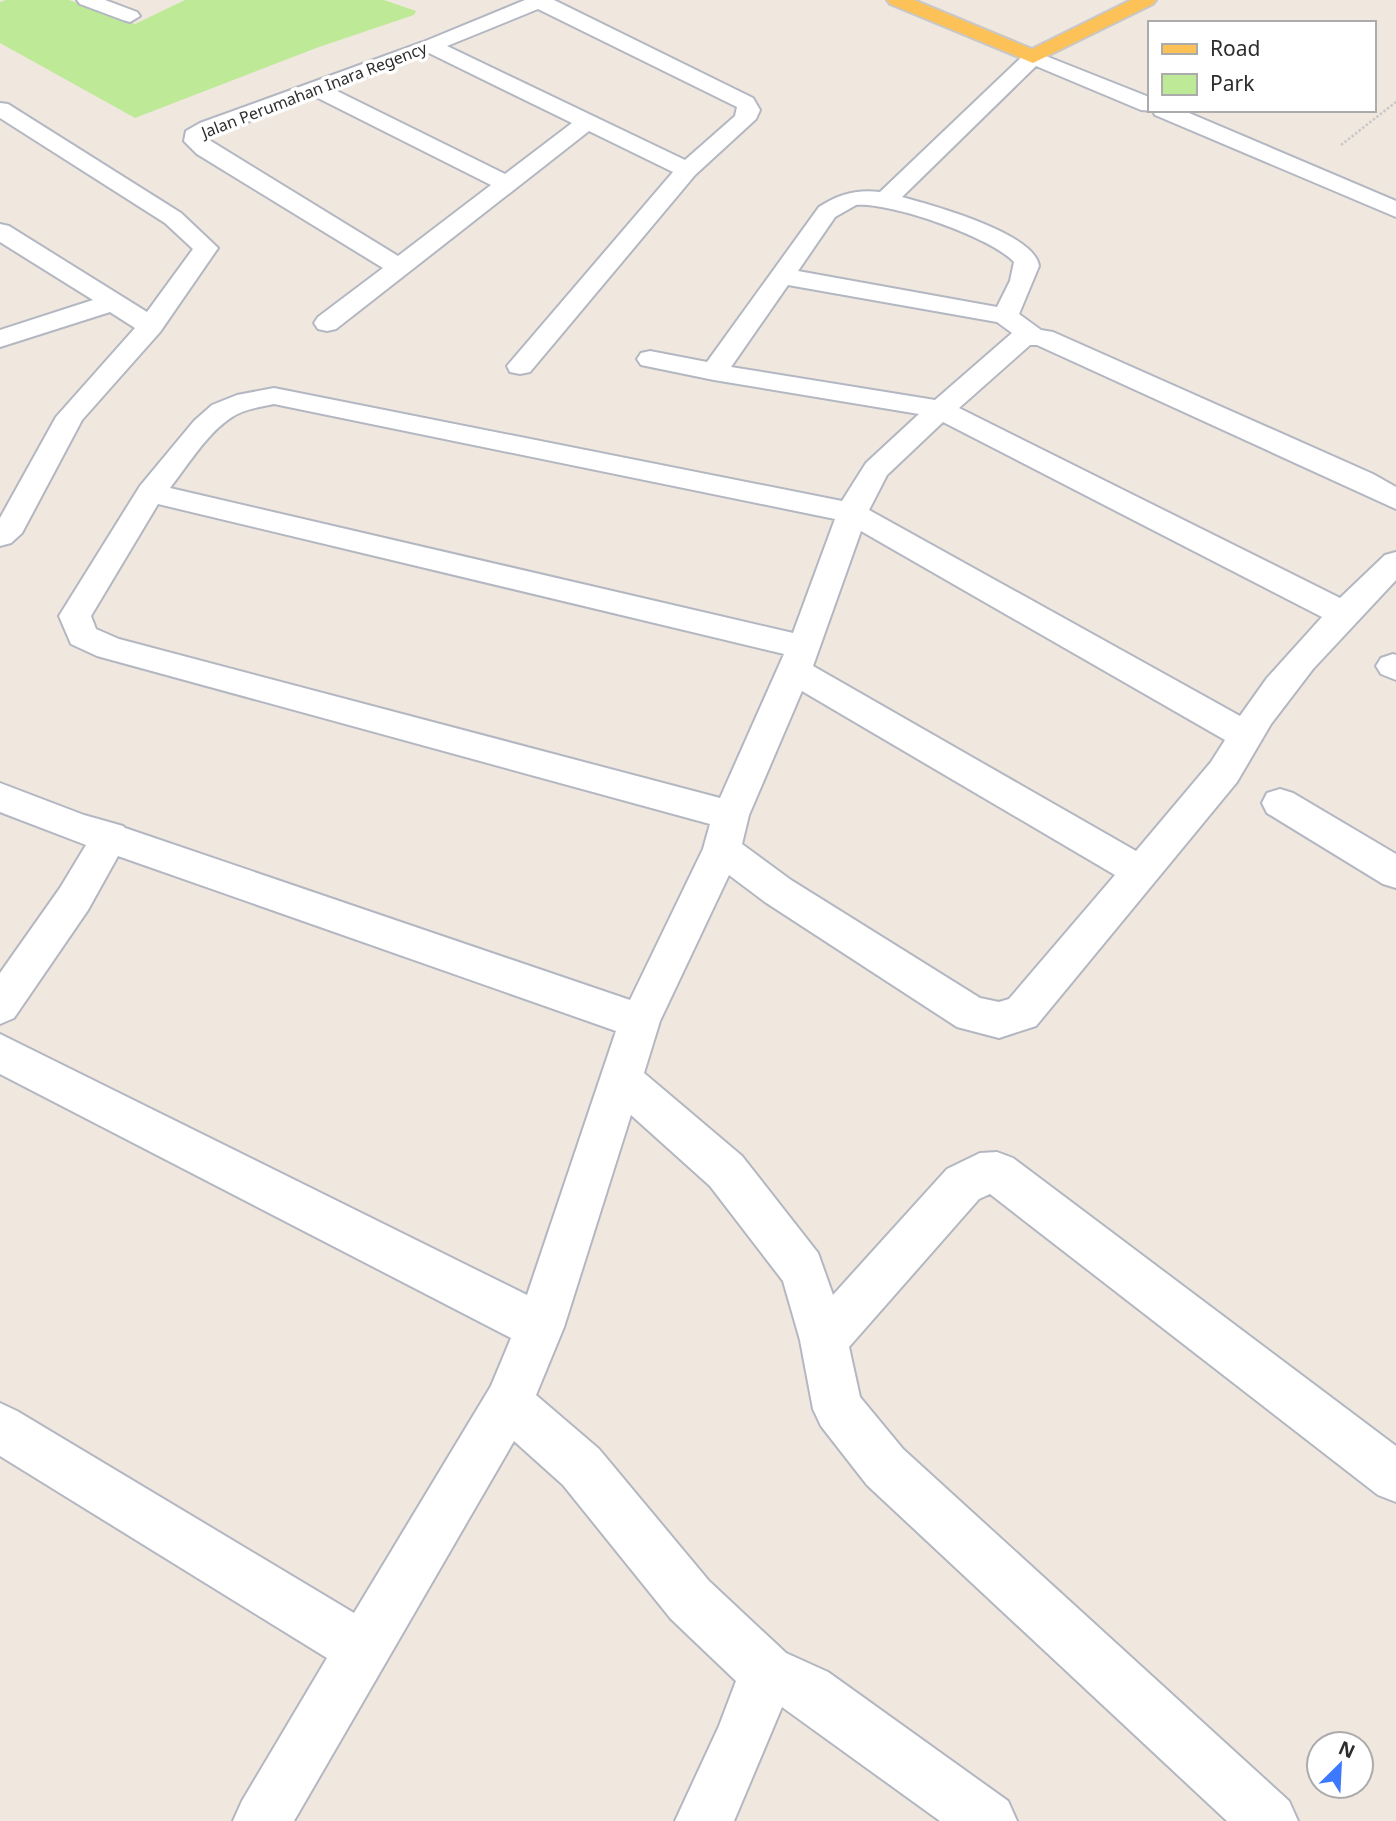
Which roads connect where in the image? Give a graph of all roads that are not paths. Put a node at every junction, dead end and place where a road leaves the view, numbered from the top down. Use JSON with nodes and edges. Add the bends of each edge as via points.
{"nodes":[{"id":1,"x":87,"y":0,"type":"edge"},
{"id":2,"x":897,"y":0,"type":"edge"},
{"id":3,"x":1146,"y":0,"type":"edge"},
{"id":4,"x":540,"y":1,"type":"edge"},
{"id":5,"x":130,"y":16,"type":"dead end"},
{"id":6,"x":430,"y":46,"type":"junction"},
{"id":7,"x":1042,"y":61,"type":"junction"},
{"id":8,"x":315,"y":89,"type":"junction"},
{"id":9,"x":1148,"y":105,"type":"edge"},
{"id":10,"x":1169,"y":113,"type":"edge"},
{"id":11,"x":7,"y":121,"type":"edge"},
{"id":12,"x":589,"y":121,"type":"junction"},
{"id":13,"x":687,"y":170,"type":"junction"},
{"id":14,"x":507,"y":184,"type":"junction"},
{"id":15,"x":885,"y":201,"type":"junction"},
{"id":16,"x":1396,"y":210,"type":"edge"},
{"id":17,"x":0,"y":231,"type":"edge"},
{"id":18,"x":398,"y":267,"type":"junction"},
{"id":19,"x":783,"y":276,"type":"junction"},
{"id":20,"x":114,"y":302,"type":"junction"},
{"id":21,"x":1005,"y":316,"type":"junction"},
{"id":22,"x":327,"y":323,"type":"dead end"},
{"id":23,"x":151,"y":326,"type":"junction"},
{"id":24,"x":1033,"y":337,"type":"junction"},
{"id":25,"x":0,"y":339,"type":"edge"},
{"id":26,"x":650,"y":359,"type":"dead end"},
{"id":27,"x":520,"y":366,"type":"dead end"},
{"id":28,"x":713,"y":372,"type":"junction"},
{"id":29,"x":940,"y":409,"type":"junction"},
{"id":30,"x":150,"y":493,"type":"junction"},
{"id":31,"x":1396,"y":499,"type":"edge"},
{"id":32,"x":852,"y":513,"type":"junction"},
{"id":33,"x":0,"y":536,"type":"edge"},
{"id":34,"x":1396,"y":562,"type":"edge"},
{"id":35,"x":1342,"y":613,"type":"junction"},
{"id":36,"x":799,"y":659,"type":"junction"},
{"id":37,"x":1244,"y":734,"type":"junction"},
{"id":38,"x":0,"y":797,"type":"edge"},
{"id":39,"x":1279,"y":803,"type":"dead end"},
{"id":40,"x":727,"y":832,"type":"junction"},
{"id":41,"x":110,"y":836,"type":"junction"},
{"id":42,"x":1139,"y":871,"type":"junction"},
{"id":43,"x":1396,"y":873,"type":"edge"},
{"id":44,"x":0,"y":1006,"type":"edge"},
{"id":45,"x":640,"y":1021,"type":"junction"},
{"id":46,"x":0,"y":1053,"type":"edge"},
{"id":47,"x":621,"y":1079,"type":"junction"},
{"id":48,"x":540,"y":1327,"type":"junction"},
{"id":49,"x":824,"y":1340,"type":"junction"},
{"id":50,"x":508,"y":1403,"type":"junction"},
{"id":51,"x":0,"y":1428,"type":"edge"},
{"id":52,"x":1396,"y":1477,"type":"edge"},
{"id":53,"x":362,"y":1648,"type":"junction"},
{"id":54,"x":767,"y":1672,"type":"junction"},
{"id":55,"x":262,"y":1821,"type":"edge"},
{"id":56,"x":704,"y":1821,"type":"edge"},
{"id":57,"x":988,"y":1821,"type":"edge"},
{"id":58,"x":1269,"y":1821,"type":"edge"}],
"edges":[{"from":1,"to":5,"type":"street"},
{"from":2,"to":7,"type":"main road"},
{"from":3,"to":7,"type":"main road"},
{"from":4,"to":6,"type":"street","name":"Jalan Perumahan Inara Regency"},
{"from":4,"to":13,"type":"street","via":[[746,103],[750,110],[745,119]]},
{"from":6,"to":8,"type":"street","name":"Jalan Perumahan Inara Regency"},
{"from":6,"to":12,"type":"street"},
{"from":7,"to":9,"type":"street"},
{"from":7,"to":15,"type":"street"},
{"from":8,"to":14,"type":"street"},
{"from":8,"to":18,"type":"street","name":"Jalan Perumahan Inara Regency","via":[[208,128],[194,136],[194,141]]},
{"from":10,"to":16,"type":"street"},
{"from":11,"to":23,"type":"street","via":[[173,218],[206,248]]},
{"from":12,"to":13,"type":"street"},
{"from":12,"to":14,"type":"street"},
{"from":13,"to":27,"type":"street"},
{"from":14,"to":18,"type":"street"},
{"from":15,"to":19,"type":"street","via":[[855,198],[827,212]]},
{"from":15,"to":21,"type":"street","via":[[965,224],[1017,251],[1027,271]]},
{"from":17,"to":20,"type":"street"},
{"from":18,"to":22,"type":"street"},
{"from":19,"to":21,"type":"street"},
{"from":19,"to":28,"type":"street"},
{"from":20,"to":23,"type":"street"},
{"from":20,"to":25,"type":"street"},
{"from":21,"to":24,"type":"street"},
{"from":23,"to":33,"type":"street","via":[[70,417],[11,526]]},
{"from":24,"to":29,"type":"street","via":[[1021,339]]},
{"from":24,"to":31,"type":"street","via":[[1044,338]]},
{"from":26,"to":28,"type":"street"},
{"from":28,"to":29,"type":"street"},
{"from":29,"to":32,"type":"street","via":[[876,469]]},
{"from":29,"to":35,"type":"street"},
{"from":30,"to":32,"type":"street","via":[[222,411],[274,396]]},
{"from":30,"to":36,"type":"street"},
{"from":30,"to":40,"type":"street","via":[[75,617],[83,636],[109,648]]},
{"from":32,"to":36,"type":"street"},
{"from":32,"to":37,"type":"street"},
{"from":34,"to":35,"type":"street"},
{"from":35,"to":37,"type":"street"},
{"from":36,"to":40,"type":"street"},
{"from":36,"to":42,"type":"street"},
{"from":37,"to":42,"type":"street","via":[[1224,772]]},
{"from":38,"to":41,"type":"street"},
{"from":39,"to":43,"type":"street"},
{"from":40,"to":42,"type":"street","via":[[778,891],[971,1014],[999,1020],[1022,1013]]},
{"from":40,"to":45,"type":"street"},
{"from":41,"to":44,"type":"street","via":[[74,899]]},
{"from":41,"to":45,"type":"street"},
{"from":45,"to":47,"type":"street"},
{"from":46,"to":48,"type":"street"},
{"from":47,"to":48,"type":"street"},
{"from":47,"to":49,"type":"street","via":[[726,1171],[802,1269]]},
{"from":48,"to":50,"type":"street"},
{"from":49,"to":52,"type":"street","via":[[962,1184],[980,1174],[997,1173]]},
{"from":49,"to":58,"type":"street","via":[[838,1409],[885,1467]]},
{"from":50,"to":53,"type":"street"},
{"from":50,"to":54,"type":"street","via":[[582,1467],[690,1600]]},
{"from":51,"to":53,"type":"street"},
{"from":53,"to":55,"type":"street"},
{"from":54,"to":56,"type":"street"},
{"from":54,"to":57,"type":"street","via":[[809,1691]]}]}
